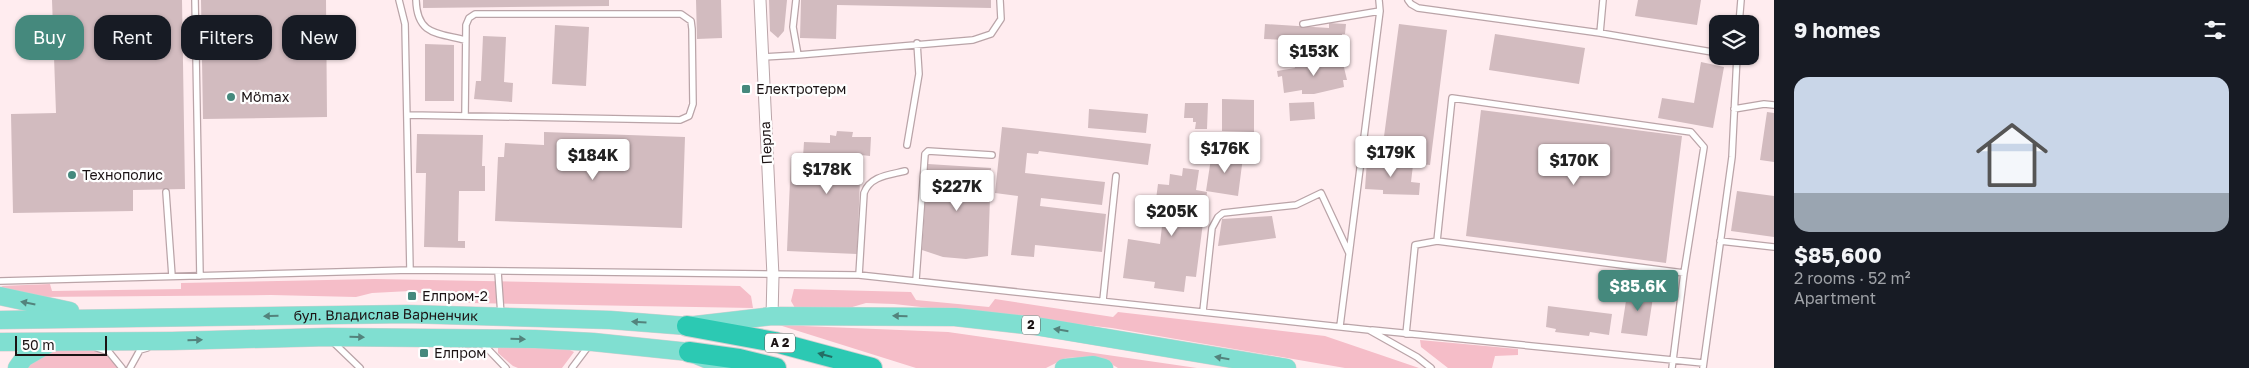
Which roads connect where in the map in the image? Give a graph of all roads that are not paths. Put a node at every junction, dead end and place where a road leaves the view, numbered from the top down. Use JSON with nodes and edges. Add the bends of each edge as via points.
{"nodes":[{"id":1,"x":195,"y":0,"type":"edge"},
{"id":2,"x":399,"y":0,"type":"edge"},
{"id":3,"x":416,"y":0,"type":"edge"},
{"id":4,"x":760,"y":0,"type":"edge"},
{"id":5,"x":796,"y":0,"type":"edge"},
{"id":6,"x":1000,"y":0,"type":"edge"},
{"id":7,"x":1379,"y":0,"type":"edge"},
{"id":8,"x":1408,"y":0,"type":"edge"},
{"id":9,"x":1603,"y":0,"type":"edge"},
{"id":10,"x":1741,"y":0,"type":"edge"},
{"id":11,"x":1380,"y":11,"type":"junction"},
{"id":12,"x":1740,"y":15,"type":"edge"},
{"id":13,"x":1303,"y":24,"type":"dead end"},
{"id":14,"x":1600,"y":33,"type":"junction"},
{"id":15,"x":465,"y":40,"type":"junction"},
{"id":16,"x":917,"y":44,"type":"junction"},
{"id":17,"x":1709,"y":51,"type":"edge"},
{"id":18,"x":798,"y":55,"type":"junction"},
{"id":19,"x":763,"y":57,"type":"junction"},
{"id":20,"x":1736,"y":65,"type":"edge"},
{"id":21,"x":1774,"y":105,"type":"edge"},
{"id":22,"x":1734,"y":109,"type":"junction"},
{"id":23,"x":408,"y":114,"type":"junction"},
{"id":24,"x":465,"y":116,"type":"junction"},
{"id":25,"x":907,"y":145,"type":"dead end"},
{"id":26,"x":992,"y":155,"type":"dead end"},
{"id":27,"x":905,"y":171,"type":"dead end"},
{"id":28,"x":1116,"y":176,"type":"dead end"},
{"id":29,"x":166,"y":192,"type":"dead end"},
{"id":30,"x":1438,"y":241,"type":"junction"},
{"id":31,"x":1720,"y":241,"type":"junction"},
{"id":32,"x":1774,"y":247,"type":"edge"},
{"id":33,"x":1349,"y":253,"type":"junction"},
{"id":34,"x":410,"y":270,"type":"junction"},
{"id":35,"x":498,"y":272,"type":"junction"},
{"id":36,"x":1684,"y":273,"type":"junction"},
{"id":37,"x":859,"y":275,"type":"junction"},
{"id":38,"x":172,"y":276,"type":"junction"},
{"id":39,"x":200,"y":276,"type":"junction"},
{"id":40,"x":773,"y":276,"type":"junction"},
{"id":41,"x":916,"y":280,"type":"junction"},
{"id":42,"x":0,"y":281,"type":"edge"},
{"id":43,"x":0,"y":296,"type":"edge"},
{"id":44,"x":1103,"y":300,"type":"junction"},
{"id":45,"x":1203,"y":311,"type":"junction"},
{"id":46,"x":772,"y":316,"type":"junction"},
{"id":47,"x":501,"y":317,"type":"junction"},
{"id":48,"x":110,"y":319,"type":"junction"},
{"id":49,"x":0,"y":320,"type":"edge"},
{"id":50,"x":688,"y":326,"type":"junction"},
{"id":51,"x":1340,"y":326,"type":"junction"},
{"id":52,"x":1369,"y":330,"type":"junction"},
{"id":53,"x":1406,"y":334,"type":"junction"},
{"id":54,"x":328,"y":337,"type":"junction"},
{"id":55,"x":477,"y":338,"type":"junction"},
{"id":56,"x":172,"y":341,"type":"junction"},
{"id":57,"x":0,"y":342,"type":"edge"},
{"id":58,"x":51,"y":342,"type":"junction"},
{"id":59,"x":76,"y":342,"type":"junction"},
{"id":60,"x":593,"y":342,"type":"junction"},
{"id":61,"x":689,"y":352,"type":"junction"},
{"id":62,"x":1673,"y":359,"type":"junction"},
{"id":63,"x":1703,"y":365,"type":"edge"},
{"id":64,"x":17,"y":368,"type":"edge"},
{"id":65,"x":122,"y":368,"type":"edge"},
{"id":66,"x":130,"y":368,"type":"edge"},
{"id":67,"x":360,"y":368,"type":"edge"},
{"id":68,"x":506,"y":368,"type":"edge"},
{"id":69,"x":572,"y":368,"type":"edge"},
{"id":70,"x":726,"y":368,"type":"edge"},
{"id":71,"x":776,"y":368,"type":"edge"},
{"id":72,"x":872,"y":368,"type":"edge"},
{"id":73,"x":1064,"y":368,"type":"edge"},
{"id":74,"x":1104,"y":368,"type":"edge"},
{"id":75,"x":1287,"y":368,"type":"edge"},
{"id":76,"x":1431,"y":368,"type":"edge"},
{"id":77,"x":1672,"y":368,"type":"edge"}],
"edges":[{"from":1,"to":39,"type":"lane"},
{"from":2,"to":23,"type":"lane","via":[[405,24]]},
{"from":3,"to":15,"type":"lane","via":[[416,14],[426,29]]},
{"from":4,"to":19,"type":"street","name":"Перла"},
{"from":5,"to":18,"type":"lane","via":[[794,27]]},
{"from":6,"to":16,"type":"lane","via":[[1001,19],[991,34],[974,40]]},
{"from":7,"to":11,"type":"lane"},
{"from":8,"to":14,"type":"lane","via":[[1418,8]]},
{"from":9,"to":14,"type":"lane"},
{"from":10,"to":12,"type":"lane"},
{"from":11,"to":13,"type":"lane"},
{"from":11,"to":33,"type":"lane"},
{"from":14,"to":17,"type":"lane"},
{"from":15,"to":24,"type":"lane"},
{"from":15,"to":24,"type":"lane","via":[[467,21],[478,14],[681,14],[692,25],[693,104],[689,116],[680,120]]},
{"from":16,"to":18,"type":"lane"},
{"from":16,"to":25,"type":"lane","via":[[919,74]]},
{"from":18,"to":19,"type":"lane"},
{"from":19,"to":40,"type":"street","name":"Перла"},
{"from":20,"to":22,"type":"lane"},
{"from":21,"to":22,"type":"lane"},
{"from":22,"to":31,"type":"lane","via":[[1732,157]]},
{"from":23,"to":24,"type":"lane"},
{"from":23,"to":34,"type":"lane"},
{"from":26,"to":41,"type":"lane","via":[[928,151],[925,154]]},
{"from":27,"to":37,"type":"lane","via":[[873,180],[867,185]]},
{"from":28,"to":44,"type":"lane"},
{"from":29,"to":38,"type":"lane"},
{"from":30,"to":36,"type":"lane"},
{"from":30,"to":36,"type":"lane","via":[[1452,98],[1690,132],[1704,147]]},
{"from":30,"to":53,"type":"lane","via":[[1415,245]]},
{"from":31,"to":32,"type":"lane"},
{"from":31,"to":63,"type":"lane"},
{"from":33,"to":45,"type":"lane","via":[[1321,193],[1296,205],[1223,214],[1212,228]]},
{"from":33,"to":51,"type":"lane"},
{"from":34,"to":35,"type":"lane"},
{"from":34,"to":39,"type":"lane"},
{"from":35,"to":40,"type":"lane"},
{"from":35,"to":47,"type":"lane"},
{"from":36,"to":62,"type":"lane"},
{"from":37,"to":40,"type":"lane"},
{"from":37,"to":41,"type":"lane"},
{"from":38,"to":39,"type":"lane"},
{"from":38,"to":42,"type":"lane"},
{"from":40,"to":46,"type":"street","name":"Перла"},
{"from":41,"to":44,"type":"lane"},
{"from":48,"to":43,"type":"main road","one_way":true},
{"from":44,"to":45,"type":"lane"},
{"from":45,"to":51,"type":"lane"},
{"from":46,"to":50,"type":"main road","name":"бул. Владислав Варненчик","number":"2"},
{"from":75,"to":46,"type":"main road","number":"2","one_way":true,"via":[[1035,326],[955,317]]},
{"from":47,"to":48,"type":"main road","name":"бул. Владислав Варненчик","one_way":true,"via":[[407,314]]},
{"from":50,"to":47,"type":"main road","name":"бул. Владислав Варненчик","one_way":true},
{"from":48,"to":49,"type":"main road","name":"бул. Владислав Варненчик"},
{"from":72,"to":50,"type":"highway","number":"A 2","one_way":true,"via":[[775,342]]},
{"from":51,"to":52,"type":"lane"},
{"from":52,"to":53,"type":"lane"},
{"from":52,"to":76,"type":"lane"},
{"from":53,"to":62,"type":"lane"},
{"from":54,"to":55,"type":"main road","name":"бул. Владислав Варненчик","one_way":true},
{"from":56,"to":54,"type":"main road","name":"бул. Владислав Варненчик","one_way":true},
{"from":54,"to":67,"type":"lane"},
{"from":55,"to":60,"type":"main road","name":"бул. Владислав Варненчик","one_way":true},
{"from":55,"to":68,"type":"lane"},
{"from":56,"to":59,"type":"main road","name":"бул. Владислав Варненчик"},
{"from":56,"to":66,"type":"lane","via":[[140,350]]},
{"from":57,"to":58,"type":"main road","name":"бул. Владислав Варненчик"},
{"from":58,"to":59,"type":"main road","name":"бул. Владислав Варненчик"},
{"from":58,"to":64,"type":"main road","via":[[24,358]]},
{"from":59,"to":65,"type":"lane","via":[[109,352]]},
{"from":60,"to":61,"type":"main road","name":"бул. Владислав Варненчик"},
{"from":60,"to":69,"type":"lane"},
{"from":61,"to":70,"type":"main road","name":"бул. Владислав Варненчик"},
{"from":61,"to":71,"type":"highway","number":"A 2"},
{"from":62,"to":63,"type":"lane"},
{"from":62,"to":77,"type":"lane"},
{"from":73,"to":74,"type":"main road","via":[[1093,365]]}]}
